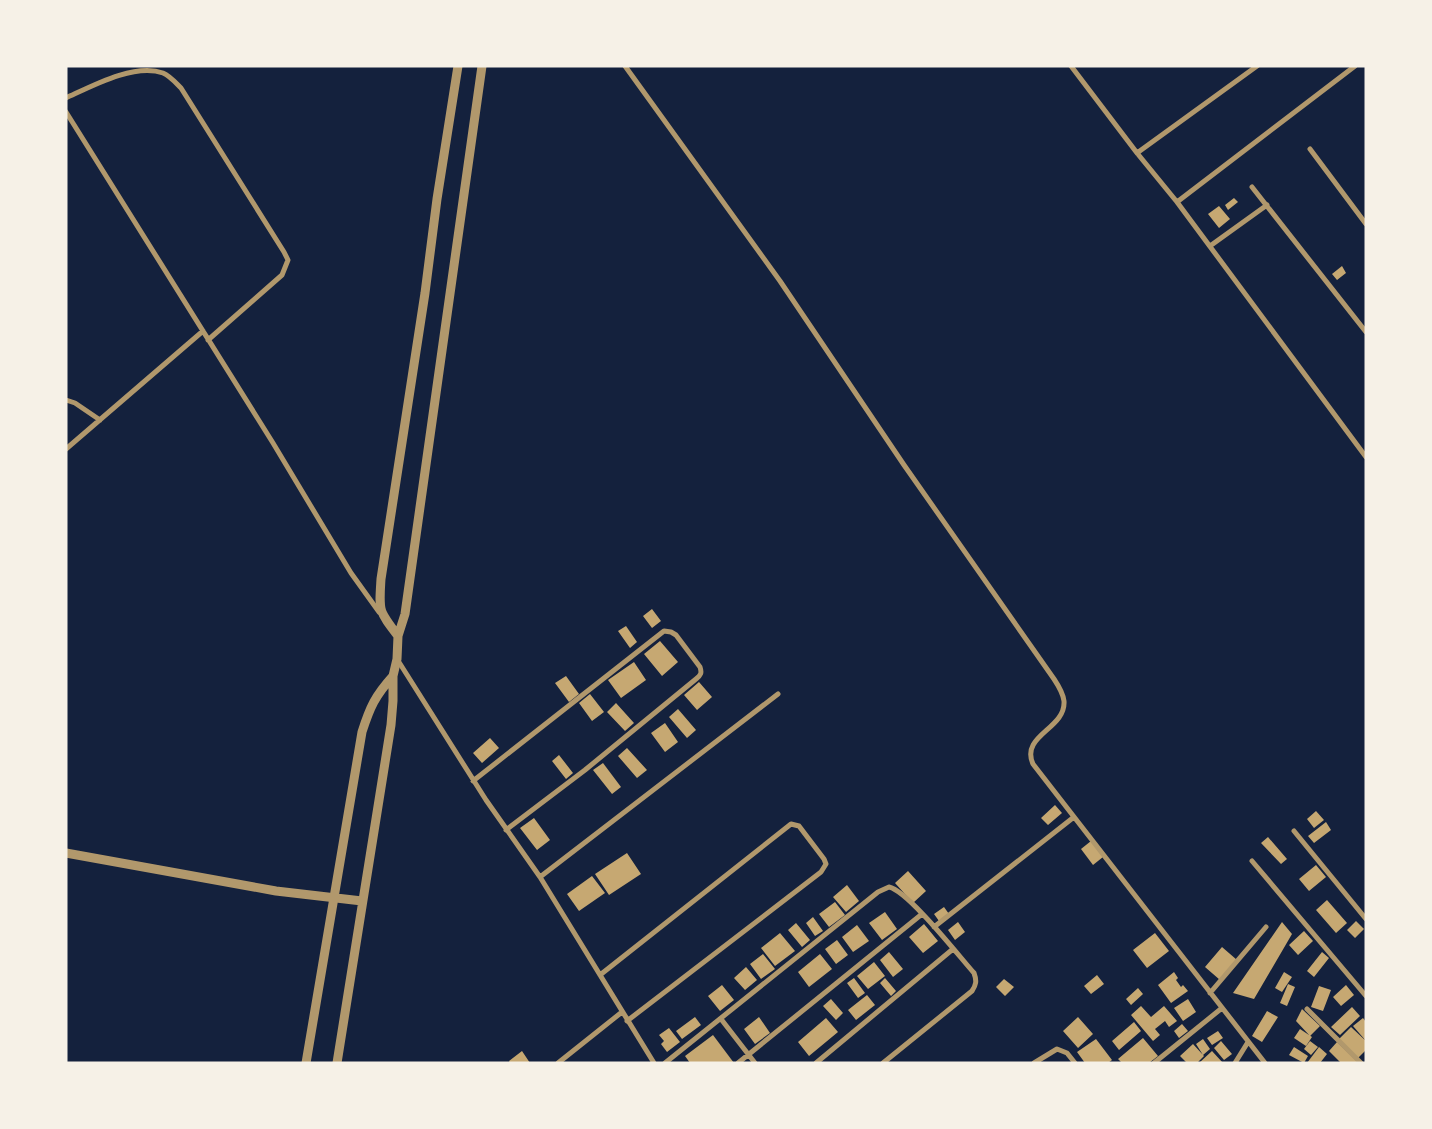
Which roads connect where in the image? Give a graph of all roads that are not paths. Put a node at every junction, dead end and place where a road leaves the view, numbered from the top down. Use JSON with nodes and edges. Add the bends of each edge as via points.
{"nodes":[{"id":1,"x":458,"y":66,"type":"edge"},
{"id":2,"x":482,"y":66,"type":"edge"},
{"id":3,"x":625,"y":66,"type":"edge"},
{"id":4,"x":1071,"y":66,"type":"edge"},
{"id":5,"x":1257,"y":66,"type":"edge"},
{"id":6,"x":1355,"y":66,"type":"edge"},
{"id":7,"x":66,"y":98,"type":"edge"},
{"id":8,"x":66,"y":112,"type":"edge"},
{"id":9,"x":1310,"y":149,"type":"dead end"},
{"id":10,"x":1137,"y":153,"type":"junction"},
{"id":11,"x":1252,"y":187,"type":"dead end"},
{"id":12,"x":1177,"y":202,"type":"junction"},
{"id":13,"x":1267,"y":205,"type":"junction"},
{"id":14,"x":1366,"y":224,"type":"edge"},
{"id":15,"x":1210,"y":246,"type":"junction"},
{"id":16,"x":203,"y":331,"type":"junction"},
{"id":17,"x":1366,"y":332,"type":"edge"},
{"id":18,"x":208,"y":340,"type":"junction"},
{"id":19,"x":66,"y":400,"type":"edge"},
{"id":20,"x":100,"y":420,"type":"junction"},
{"id":21,"x":1366,"y":445,"type":"edge"},
{"id":22,"x":66,"y":449,"type":"edge"},
{"id":23,"x":1360,"y":449,"type":"junction"},
{"id":24,"x":1366,"y":457,"type":"edge"},
{"id":25,"x":383,"y":616,"type":"junction"},
{"id":26,"x":398,"y":636,"type":"junction"},
{"id":27,"x":397,"y":659,"type":"junction"},
{"id":28,"x":393,"y":676,"type":"junction"},
{"id":29,"x":778,"y":694,"type":"dead end"},
{"id":30,"x":473,"y":781,"type":"junction"},
{"id":31,"x":1074,"y":817,"type":"junction"},
{"id":32,"x":506,"y":830,"type":"junction"},
{"id":33,"x":1294,"y":831,"type":"dead end"},
{"id":34,"x":66,"y":853,"type":"edge"},
{"id":35,"x":1252,"y":861,"type":"dead end"},
{"id":36,"x":540,"y":878,"type":"junction"},
{"id":37,"x":333,"y":898,"type":"junction"},
{"id":38,"x":362,"y":901,"type":"junction"},
{"id":39,"x":922,"y":914,"type":"junction"},
{"id":40,"x":1366,"y":918,"type":"edge"},
{"id":41,"x":934,"y":927,"type":"junction"},
{"id":42,"x":1266,"y":927,"type":"dead end"},
{"id":43,"x":953,"y":949,"type":"junction"},
{"id":44,"x":600,"y":975,"type":"junction"},
{"id":45,"x":1210,"y":993,"type":"junction"},
{"id":46,"x":1366,"y":996,"type":"edge"},
{"id":47,"x":1222,"y":1008,"type":"junction"},
{"id":48,"x":1307,"y":1010,"type":"dead end"},
{"id":49,"x":622,"y":1012,"type":"junction"},
{"id":50,"x":721,"y":1019,"type":"junction"},
{"id":51,"x":627,"y":1022,"type":"junction"},
{"id":52,"x":1248,"y":1042,"type":"junction"},
{"id":53,"x":749,"y":1055,"type":"junction"},
{"id":54,"x":306,"y":1063,"type":"edge"},
{"id":55,"x":337,"y":1063,"type":"edge"},
{"id":56,"x":558,"y":1063,"type":"edge"},
{"id":57,"x":654,"y":1063,"type":"edge"},
{"id":58,"x":665,"y":1063,"type":"edge"},
{"id":59,"x":738,"y":1063,"type":"edge"},
{"id":60,"x":755,"y":1063,"type":"edge"},
{"id":61,"x":816,"y":1063,"type":"edge"},
{"id":62,"x":883,"y":1063,"type":"edge"},
{"id":63,"x":1034,"y":1063,"type":"edge"},
{"id":64,"x":1076,"y":1063,"type":"edge"},
{"id":65,"x":1154,"y":1063,"type":"edge"},
{"id":66,"x":1234,"y":1063,"type":"edge"},
{"id":67,"x":1265,"y":1063,"type":"edge"},
{"id":68,"x":1361,"y":1063,"type":"edge"}],
"edges":[{"from":1,"to":25,"type":"street","via":[[381,579],[379,604]]},
{"from":2,"to":26,"type":"street","via":[[405,614]]},
{"from":3,"to":31,"type":"street","via":[[780,281],[1054,679],[1064,701],[1062,710],[1031,747],[1029,756]]},
{"from":4,"to":10,"type":"street"},
{"from":5,"to":10,"type":"street"},
{"from":6,"to":12,"type":"street"},
{"from":7,"to":18,"type":"street","via":[[124,73],[155,72],[172,79],[181,88],[284,252],[288,260],[282,275]]},
{"from":8,"to":16,"type":"street"},
{"from":9,"to":14,"type":"street"},
{"from":10,"to":12,"type":"street"},
{"from":11,"to":13,"type":"street"},
{"from":12,"to":15,"type":"street"},
{"from":13,"to":15,"type":"street"},
{"from":13,"to":17,"type":"street"},
{"from":15,"to":23,"type":"street"},
{"from":16,"to":18,"type":"street"},
{"from":16,"to":20,"type":"street"},
{"from":18,"to":25,"type":"street","via":[[351,573]]},
{"from":19,"to":20,"type":"street","via":[[75,402]]},
{"from":20,"to":22,"type":"street"},
{"from":21,"to":23,"type":"street"},
{"from":23,"to":24,"type":"street"},
{"from":25,"to":26,"type":"street"},
{"from":26,"to":27,"type":"street"},
{"from":27,"to":28,"type":"street"},
{"from":27,"to":30,"type":"street"},
{"from":28,"to":37,"type":"street","via":[[372,704],[362,732]]},
{"from":28,"to":38,"type":"street","via":[[391,725]]},
{"from":29,"to":36,"type":"street"},
{"from":30,"to":32,"type":"street"},
{"from":30,"to":32,"type":"street","via":[[664,631],[676,635],[700,667],[702,672],[696,679]]},
{"from":31,"to":41,"type":"street"},
{"from":31,"to":45,"type":"street"},
{"from":32,"to":36,"type":"street"},
{"from":33,"to":40,"type":"street"},
{"from":34,"to":37,"type":"street","via":[[276,891]]},
{"from":35,"to":46,"type":"street"},
{"from":36,"to":44,"type":"street"},
{"from":37,"to":38,"type":"street"},
{"from":37,"to":54,"type":"street"},
{"from":38,"to":55,"type":"street"},
{"from":39,"to":41,"type":"street"},
{"from":39,"to":50,"type":"street","via":[[898,890],[883,889]]},
{"from":39,"to":53,"type":"street"},
{"from":41,"to":43,"type":"street"},
{"from":42,"to":45,"type":"street"},
{"from":43,"to":61,"type":"street"},
{"from":43,"to":62,"type":"street","via":[[974,973],[976,985]]},
{"from":44,"to":49,"type":"street"},
{"from":44,"to":51,"type":"street","via":[[791,824],[799,826],[824,859],[826,864],[821,872]]},
{"from":45,"to":47,"type":"street"},
{"from":47,"to":52,"type":"street"},
{"from":47,"to":65,"type":"street"},
{"from":48,"to":68,"type":"street"},
{"from":49,"to":51,"type":"street"},
{"from":49,"to":56,"type":"street"},
{"from":50,"to":53,"type":"street"},
{"from":50,"to":58,"type":"street"},
{"from":51,"to":57,"type":"street"},
{"from":52,"to":66,"type":"street"},
{"from":52,"to":67,"type":"street"},
{"from":53,"to":59,"type":"street"},
{"from":53,"to":60,"type":"street"},
{"from":63,"to":64,"type":"street","via":[[1057,1049],[1067,1053]]}]}
